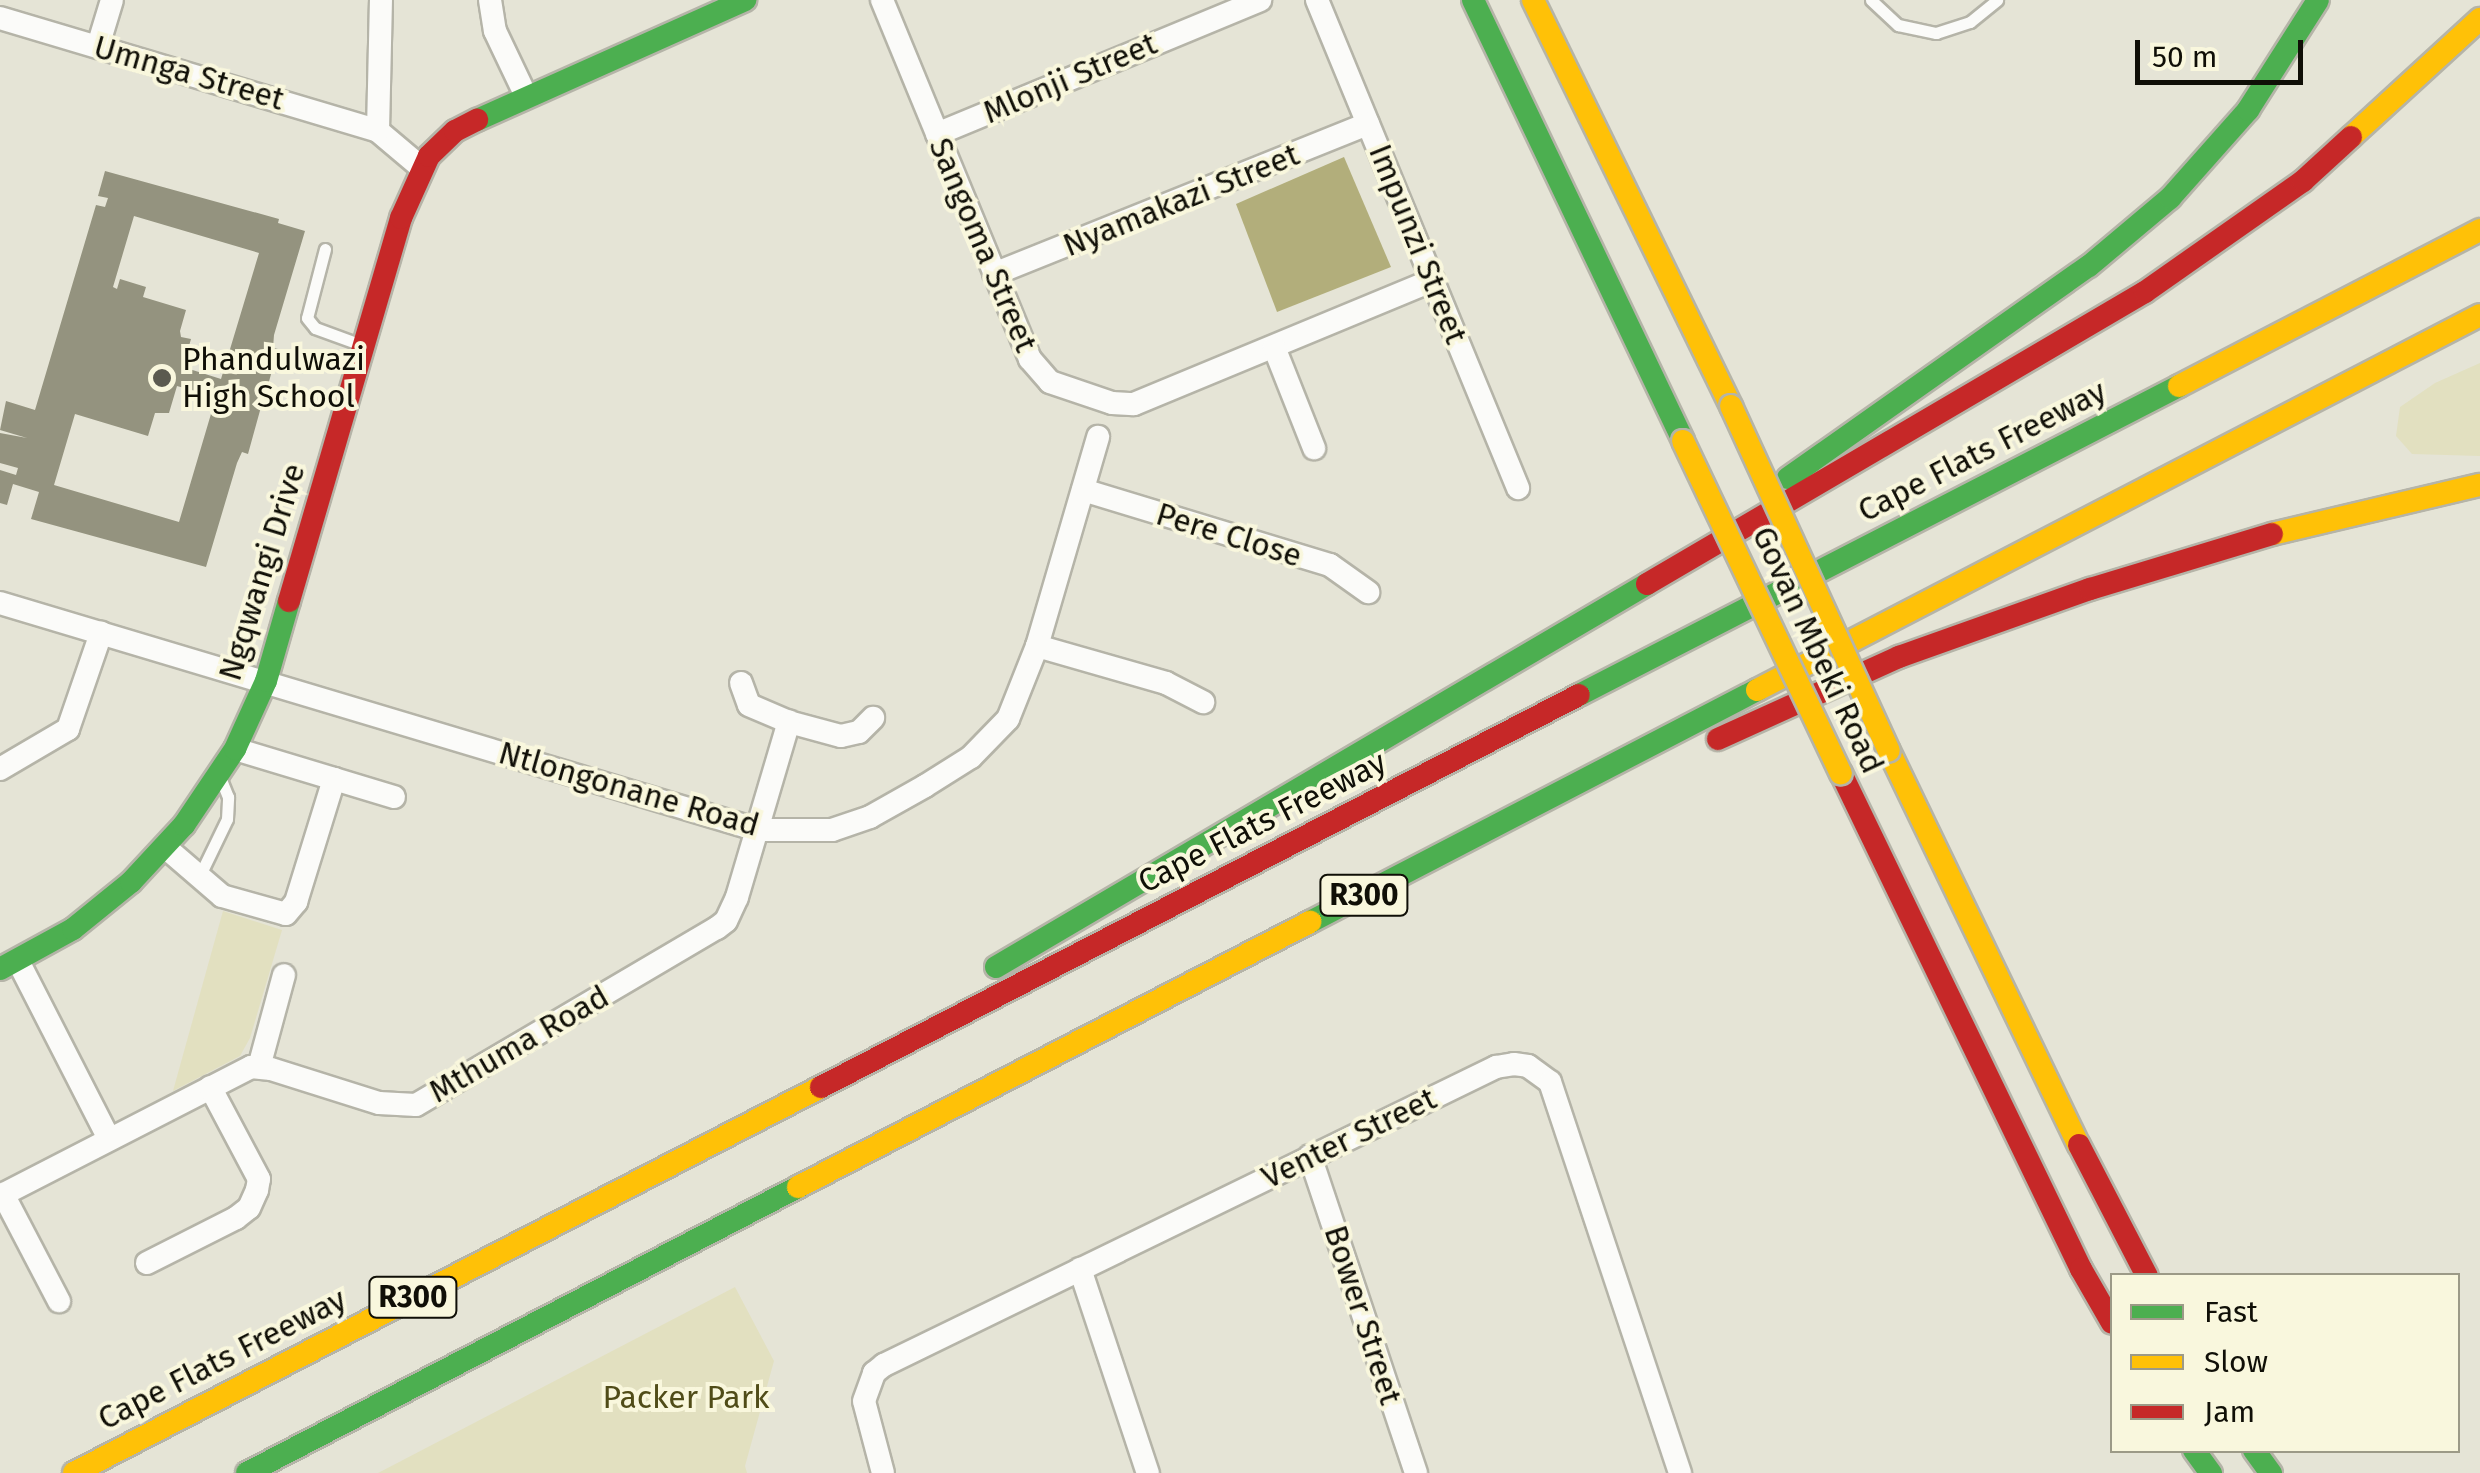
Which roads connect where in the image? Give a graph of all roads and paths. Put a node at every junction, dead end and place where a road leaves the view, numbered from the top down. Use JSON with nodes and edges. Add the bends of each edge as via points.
{"nodes":[{"id":1,"x":112,"y":0,"type":"edge"},
{"id":2,"x":381,"y":0,"type":"edge"},
{"id":3,"x":490,"y":0,"type":"edge"},
{"id":4,"x":746,"y":0,"type":"edge"},
{"id":5,"x":882,"y":0,"type":"edge"},
{"id":6,"x":1260,"y":0,"type":"edge"},
{"id":7,"x":1317,"y":0,"type":"edge"},
{"id":8,"x":1473,"y":0,"type":"edge"},
{"id":9,"x":1533,"y":0,"type":"edge"},
{"id":10,"x":1871,"y":0,"type":"edge"},
{"id":11,"x":1997,"y":0,"type":"edge"},
{"id":12,"x":2318,"y":0,"type":"edge"},
{"id":13,"x":0,"y":18,"type":"edge"},
{"id":14,"x":2480,"y":19,"type":"edge"},
{"id":15,"x":98,"y":46,"type":"junction"},
{"id":16,"x":526,"y":96,"type":"junction"},
{"id":17,"x":1368,"y":124,"type":"junction"},
{"id":18,"x":378,"y":130,"type":"junction"},
{"id":19,"x":937,"y":134,"type":"junction"},
{"id":20,"x":422,"y":168,"type":"junction"},
{"id":21,"x":2480,"y":230,"type":"edge"},
{"id":22,"x":325,"y":249,"type":"dead end"},
{"id":23,"x":994,"y":274,"type":"junction"},
{"id":24,"x":1433,"y":280,"type":"junction"},
{"id":25,"x":2480,"y":315,"type":"edge"},
{"id":26,"x":365,"y":346,"type":"junction"},
{"id":27,"x":1274,"y":346,"type":"junction"},
{"id":28,"x":1098,"y":437,"type":"dead end"},
{"id":29,"x":1314,"y":448,"type":"dead end"},
{"id":30,"x":2480,"y":485,"type":"edge"},
{"id":31,"x":1518,"y":488,"type":"dead end"},
{"id":32,"x":1083,"y":490,"type":"junction"},
{"id":33,"x":1672,"y":572,"type":"junction"},
{"id":34,"x":1368,"y":592,"type":"dead end"},
{"id":35,"x":0,"y":603,"type":"edge"},
{"id":36,"x":101,"y":633,"type":"junction"},
{"id":37,"x":1037,"y":646,"type":"junction"},
{"id":38,"x":266,"y":681,"type":"junction"},
{"id":39,"x":741,"y":682,"type":"dead end"},
{"id":40,"x":1203,"y":702,"type":"dead end"},
{"id":41,"x":873,"y":718,"type":"dead end"},
{"id":42,"x":789,"y":722,"type":"junction"},
{"id":43,"x":234,"y":748,"type":"junction"},
{"id":44,"x":1695,"y":750,"type":"dead end"},
{"id":45,"x":1659,"y":768,"type":"dead end"},
{"id":46,"x":0,"y":769,"type":"edge"},
{"id":47,"x":219,"y":773,"type":"junction"},
{"id":48,"x":334,"y":779,"type":"junction"},
{"id":49,"x":394,"y":798,"type":"dead end"},
{"id":50,"x":758,"y":830,"type":"junction"},
{"id":51,"x":165,"y":847,"type":"junction"},
{"id":52,"x":199,"y":877,"type":"junction"},
{"id":53,"x":9,"y":965,"type":"edge"},
{"id":54,"x":284,"y":975,"type":"dead end"},
{"id":55,"x":1208,"y":976,"type":"junction"},
{"id":56,"x":260,"y":1066,"type":"junction"},
{"id":57,"x":210,"y":1087,"type":"junction"},
{"id":58,"x":753,"y":1120,"type":"junction"},
{"id":59,"x":108,"y":1137,"type":"junction"},
{"id":60,"x":1310,"y":1156,"type":"junction"},
{"id":61,"x":2,"y":1195,"type":"edge"},
{"id":62,"x":147,"y":1263,"type":"dead end"},
{"id":63,"x":1080,"y":1269,"type":"junction"},
{"id":64,"x":2145,"y":1273,"type":"edge"},
{"id":65,"x":59,"y":1301,"type":"dead end"},
{"id":66,"x":2110,"y":1320,"type":"edge"},
{"id":67,"x":2256,"y":1453,"type":"edge"},
{"id":68,"x":74,"y":1473,"type":"edge"},
{"id":69,"x":247,"y":1473,"type":"edge"},
{"id":70,"x":883,"y":1473,"type":"edge"},
{"id":71,"x":1148,"y":1473,"type":"edge"},
{"id":72,"x":1416,"y":1473,"type":"edge"},
{"id":73,"x":1680,"y":1473,"type":"edge"},
{"id":74,"x":2272,"y":1473,"type":"edge"}],
"edges":[{"from":1,"to":15,"type":"street"},
{"from":2,"to":18,"type":"street"},
{"from":3,"to":16,"type":"street","via":[[495,31]]},
{"from":4,"to":16,"type":"main road","name":"Ngqwangi Drive"},
{"from":5,"to":19,"type":"street","name":"Sangoma Street"},
{"from":6,"to":19,"type":"street","name":"Mlonji Street"},
{"from":7,"to":17,"type":"street","name":"Impunzi Street"},
{"from":8,"to":66,"type":"main road","name":"Govan Mbeki Road","bridge":true},
{"from":9,"to":64,"type":"main road","name":"Govan Mbeki Road","bridge":true,"via":[[1732,406],[2034,1058]]},
{"from":10,"to":11,"type":"lane","via":[[1898,25],[1924,33],[1960,28]]},
{"from":12,"to":33,"type":"main road","via":[[2228,137],[2134,230],[1813,458]]},
{"from":13,"to":15,"type":"street","name":"Umnga Street"},
{"from":14,"to":33,"type":"main road","via":[[2360,132],[2210,251]]},
{"from":15,"to":18,"type":"street","name":"Umnga Street"},
{"from":16,"to":20,"type":"main road","name":"Ngqwangi Drive","via":[[442,140]]},
{"from":17,"to":23,"type":"street","name":"Nyamakazi Street"},
{"from":17,"to":24,"type":"street","name":"Impunzi Street"},
{"from":18,"to":20,"type":"street","name":"Umnga Street"},
{"from":19,"to":23,"type":"street","name":"Sangoma Street"},
{"from":20,"to":26,"type":"main road","name":"Ngqwangi Drive"},
{"from":21,"to":58,"type":"main road","name":"Cape Flats Freeway","number":"R300"},
{"from":22,"to":26,"type":"lane","via":[[308,318],[315,328]]},
{"from":23,"to":27,"type":"street","name":"Sangoma Street","via":[[1040,374],[1112,403],[1134,404]]},
{"from":24,"to":27,"type":"street","name":"Sangoma Street"},
{"from":24,"to":31,"type":"street","name":"Impunzi Street"},
{"from":25,"to":55,"type":"main road","number":"R300"},
{"from":26,"to":38,"type":"main road","name":"Ngqwangi Drive"},
{"from":27,"to":29,"type":"street"},
{"from":28,"to":32,"type":"street","name":"Ntlongonane Road"},
{"from":30,"to":44,"type":"main road","via":[[2305,524],[2090,590],[1899,657]]},
{"from":32,"to":34,"type":"street","name":"Pere Close","via":[[1330,565]]},
{"from":32,"to":37,"type":"street","name":"Ntlongonane Road"},
{"from":33,"to":58,"type":"main road","via":[[970,982]]},
{"from":35,"to":36,"type":"street","name":"Ntlongonane Road"},
{"from":36,"to":38,"type":"street","name":"Ntlongonane Road"},
{"from":36,"to":46,"type":"street","via":[[68,729]]},
{"from":37,"to":40,"type":"street","via":[[1166,684]]},
{"from":37,"to":50,"type":"street","name":"Ntlongonane Road","via":[[1008,719],[970,756],[870,817],[832,830]]},
{"from":38,"to":43,"type":"main road","name":"Ngqwangi Drive"},
{"from":38,"to":50,"type":"street","name":"Ntlongonane Road"},
{"from":39,"to":42,"type":"street","via":[[749,705]]},
{"from":41,"to":42,"type":"street","via":[[859,732],[841,736]]},
{"from":42,"to":50,"type":"street","name":"Mthuma Road"},
{"from":43,"to":47,"type":"main road","name":"Ngqwangi Drive"},
{"from":43,"to":48,"type":"street"},
{"from":45,"to":55,"type":"main road","via":[[1418,889]]},
{"from":47,"to":51,"type":"main road","name":"Ngqwangi Drive"},
{"from":47,"to":52,"type":"lane","via":[[227,819]]},
{"from":48,"to":49,"type":"street"},
{"from":48,"to":52,"type":"street","via":[[290,912],[280,916],[231,900]]},
{"from":50,"to":56,"type":"street","name":"Mthuma Road","via":[[726,921],[416,1104],[379,1103]]},
{"from":51,"to":52,"type":"street"},
{"from":51,"to":53,"type":"main road","name":"Ngqwangi Drive","via":[[98,910]]},
{"from":53,"to":59,"type":"street"},
{"from":54,"to":56,"type":"street"},
{"from":55,"to":69,"type":"main road","number":"R300"},
{"from":56,"to":57,"type":"street"},
{"from":57,"to":59,"type":"street"},
{"from":57,"to":62,"type":"street","via":[[259,1178],[257,1190],[236,1218]]},
{"from":58,"to":68,"type":"main road","name":"Cape Flats Freeway","number":"R300"},
{"from":59,"to":61,"type":"street"},
{"from":60,"to":63,"type":"street","name":"Venter Street"},
{"from":60,"to":72,"type":"street","name":"Bower Street"},
{"from":60,"to":73,"type":"street","name":"Venter Street","via":[[1496,1067],[1514,1064],[1539,1072],[1550,1082]]},
{"from":61,"to":65,"type":"street"},
{"from":63,"to":70,"type":"street","name":"Venter Street","via":[[874,1373],[864,1401]]},
{"from":63,"to":71,"type":"street"},
{"from":67,"to":74,"type":"main road"}]}
